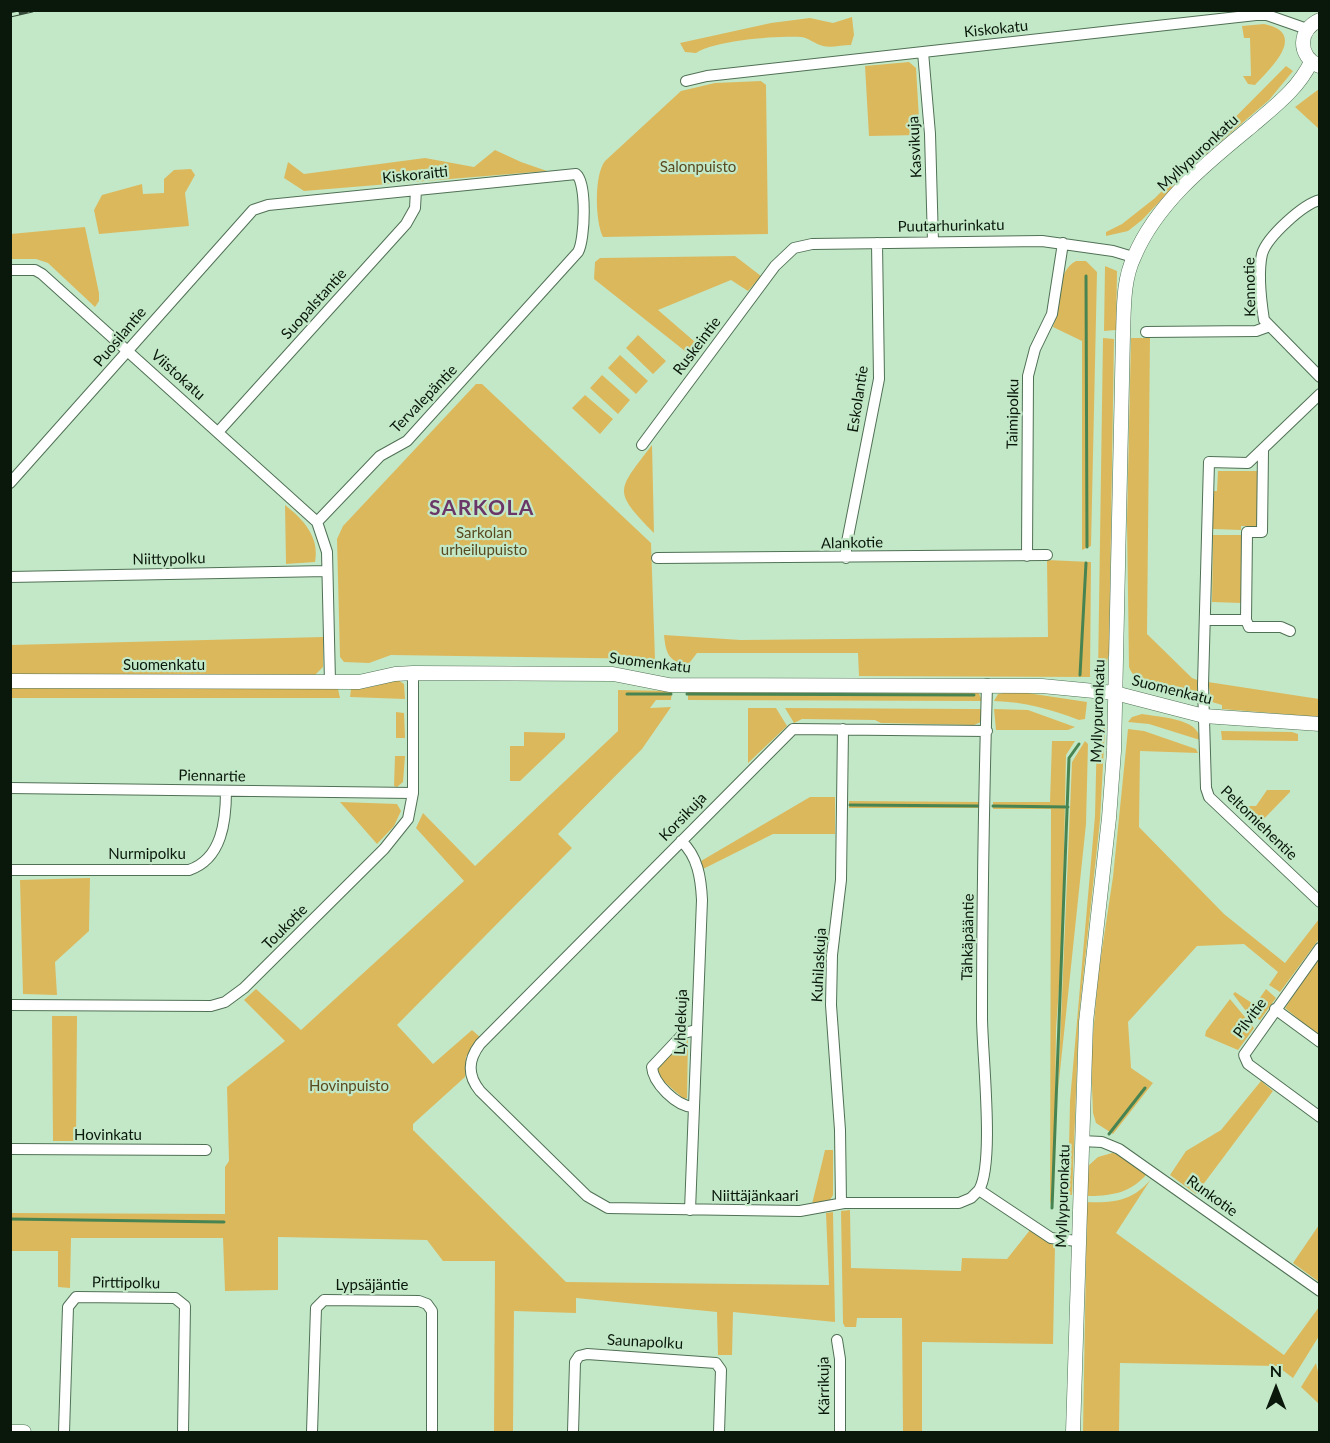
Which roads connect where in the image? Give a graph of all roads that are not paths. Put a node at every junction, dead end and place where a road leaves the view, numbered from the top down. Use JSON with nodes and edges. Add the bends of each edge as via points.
{"nodes":[{"id":1,"x":1320,"y":20,"type":"edge"},
{"id":2,"x":1307,"y":30,"type":"junction"},
{"id":3,"x":922,"y":52,"type":"junction"},
{"id":4,"x":1316,"y":64,"type":"edge"},
{"id":5,"x":686,"y":81,"type":"dead end"},
{"id":6,"x":580,"y":177,"type":"joint"},
{"id":7,"x":416,"y":190,"type":"junction"},
{"id":8,"x":1320,"y":200,"type":"edge"},
{"id":9,"x":253,"y":210,"type":"joint"},
{"id":10,"x":933,"y":242,"type":"junction"},
{"id":11,"x":877,"y":243,"type":"junction"},
{"id":12,"x":1062,"y":243,"type":"junction"},
{"id":13,"x":1133,"y":257,"type":"junction"},
{"id":14,"x":775,"y":266,"type":"joint"},
{"id":15,"x":10,"y":270,"type":"edge"},
{"id":16,"x":1267,"y":327,"type":"junction"},
{"id":17,"x":1146,"y":333,"type":"dead end"},
{"id":18,"x":128,"y":350,"type":"junction"},
{"id":19,"x":1320,"y":377,"type":"edge"},
{"id":20,"x":1320,"y":394,"type":"edge"},
{"id":21,"x":219,"y":431,"type":"junction"},
{"id":22,"x":642,"y":445,"type":"dead end"},
{"id":23,"x":1263,"y":452,"type":"junction"},
{"id":24,"x":10,"y":483,"type":"edge"},
{"id":25,"x":317,"y":522,"type":"junction"},
{"id":26,"x":1047,"y":555,"type":"dead end"},
{"id":27,"x":1027,"y":556,"type":"junction"},
{"id":28,"x":657,"y":558,"type":"dead end"},
{"id":29,"x":846,"y":558,"type":"junction"},
{"id":30,"x":327,"y":571,"type":"junction"},
{"id":31,"x":10,"y":576,"type":"edge"},
{"id":32,"x":1206,"y":620,"type":"junction"},
{"id":33,"x":1246,"y":620,"type":"junction"},
{"id":34,"x":1290,"y":631,"type":"dead end"},
{"id":35,"x":413,"y":673,"type":"junction"},
{"id":36,"x":10,"y":681,"type":"edge"},
{"id":37,"x":330,"y":682,"type":"junction"},
{"id":38,"x":987,"y":684,"type":"junction"},
{"id":39,"x":1115,"y":693,"type":"junction"},
{"id":40,"x":1204,"y":716,"type":"junction"},
{"id":41,"x":1320,"y":724,"type":"edge"},
{"id":42,"x":843,"y":729,"type":"junction"},
{"id":43,"x":987,"y":731,"type":"junction"},
{"id":44,"x":10,"y":788,"type":"edge"},
{"id":45,"x":226,"y":791,"type":"junction"},
{"id":46,"x":413,"y":793,"type":"junction"},
{"id":47,"x":681,"y":841,"type":"junction"},
{"id":48,"x":10,"y":870,"type":"edge"},
{"id":49,"x":1320,"y":902,"type":"edge"},
{"id":50,"x":1320,"y":948,"type":"edge"},
{"id":51,"x":10,"y":1005,"type":"edge"},
{"id":52,"x":1275,"y":1009,"type":"junction"},
{"id":53,"x":696,"y":1030,"type":"junction"},
{"id":54,"x":1320,"y":1042,"type":"edge"},
{"id":55,"x":470,"y":1071,"type":"joint"},
{"id":56,"x":693,"y":1107,"type":"junction"},
{"id":57,"x":1320,"y":1117,"type":"edge"},
{"id":58,"x":1081,"y":1140,"type":"junction"},
{"id":59,"x":10,"y":1149,"type":"edge"},
{"id":60,"x":206,"y":1150,"type":"dead end"},
{"id":61,"x":979,"y":1190,"type":"junction"},
{"id":62,"x":841,"y":1203,"type":"junction"},
{"id":63,"x":690,"y":1210,"type":"junction"},
{"id":64,"x":1077,"y":1241,"type":"junction"},
{"id":65,"x":1320,"y":1292,"type":"edge"},
{"id":66,"x":837,"y":1340,"type":"dead end"},
{"id":67,"x":10,"y":1432,"type":"edge"},
{"id":68,"x":21,"y":1432,"type":"edge"},
{"id":69,"x":64,"y":1432,"type":"edge"},
{"id":70,"x":183,"y":1432,"type":"edge"},
{"id":71,"x":312,"y":1432,"type":"edge"},
{"id":72,"x":432,"y":1432,"type":"edge"},
{"id":73,"x":573,"y":1432,"type":"edge"},
{"id":74,"x":719,"y":1432,"type":"edge"},
{"id":75,"x":840,"y":1432,"type":"edge"},
{"id":76,"x":1073,"y":1432,"type":"edge"}],
"edges":[{"from":1,"to":2,"type":"street"},
{"from":2,"to":3,"type":"street","name":"Kiskokatu","via":[[1267,15],[1256,15]]},
{"from":2,"to":4,"type":"street","via":[[1303,50]]},
{"from":3,"to":5,"type":"street","name":"Kiskokatu"},
{"from":3,"to":10,"type":"street","name":"Kasvikuja","via":[[930,134]]},
{"from":4,"to":13,"type":"street","name":"Myllypuronkatu","via":[[1286,96],[1187,182],[1159,215]]},
{"from":6,"to":7,"type":"street","name":"Kiskoraitti","via":[[569,174]]},
{"from":6,"to":25,"type":"street","name":"Tervalepäntie","via":[[583,241],[578,252],[407,441],[380,456]]},
{"from":7,"to":9,"type":"street","name":"Kiskoraitti","via":[[268,205]]},
{"from":7,"to":21,"type":"street","name":"Suopalstantie","via":[[415,208],[406,224]]},
{"from":8,"to":16,"type":"street","name":"Kennotie","via":[[1298,211],[1263,252],[1263,315]]},
{"from":9,"to":18,"type":"street","name":"Puosilantie"},
{"from":10,"to":11,"type":"street","name":"Puutarhurinkatu"},
{"from":10,"to":12,"type":"street","name":"Puutarhurinkatu"},
{"from":11,"to":14,"type":"street","name":"Puutarhurinkatu","via":[[803,245]]},
{"from":11,"to":29,"type":"street","name":"Eskolantie","via":[[879,379]]},
{"from":12,"to":13,"type":"street","name":"Puutarhurinkatu"},
{"from":12,"to":27,"type":"street","name":"Taimipolku","via":[[1052,314],[1028,376]]},
{"from":13,"to":39,"type":"street","name":"Myllypuronkatu","via":[[1122,334]]},
{"from":14,"to":22,"type":"street","name":"Ruskeintie"},
{"from":15,"to":18,"type":"street","name":"Viistokatu","via":[[35,270],[42,274]]},
{"from":16,"to":17,"type":"street","via":[[1256,331]]},
{"from":16,"to":19,"type":"street","name":"Kennotie"},
{"from":18,"to":21,"type":"street","name":"Viistokatu"},
{"from":18,"to":24,"type":"street","name":"Puosilantie"},
{"from":20,"to":23,"type":"street"},
{"from":21,"to":25,"type":"street","name":"Viistokatu"},
{"from":23,"to":32,"type":"street","name":"Peltomiehentie","via":[[1248,463],[1209,462]]},
{"from":23,"to":33,"type":"street","via":[[1262,532],[1247,532]]},
{"from":25,"to":30,"type":"street","via":[[325,541]]},
{"from":26,"to":27,"type":"street","name":"Alankotie"},
{"from":27,"to":29,"type":"street","name":"Alankotie"},
{"from":28,"to":29,"type":"street","name":"Alankotie"},
{"from":30,"to":31,"type":"street","name":"Niittypolku"},
{"from":30,"to":37,"type":"street"},
{"from":32,"to":33,"type":"street"},
{"from":32,"to":40,"type":"street","name":"Peltomiehentie"},
{"from":33,"to":34,"type":"street","via":[[1249,627],[1281,627]]},
{"from":35,"to":37,"type":"street","name":"Suomenkatu","via":[[359,682]]},
{"from":35,"to":38,"type":"street","name":"Suomenkatu","via":[[614,674],[669,685]]},
{"from":35,"to":46,"type":"street","name":"Toukotie"},
{"from":36,"to":37,"type":"street","name":"Suomenkatu"},
{"from":38,"to":39,"type":"street","name":"Suomenkatu"},
{"from":38,"to":43,"type":"street","name":"Tähkäpääntie"},
{"from":39,"to":40,"type":"street","name":"Suomenkatu"},
{"from":39,"to":58,"type":"street","name":"Myllypuronkatu","via":[[1109,818],[1088,996]]},
{"from":40,"to":41,"type":"street","name":"Suomenkatu"},
{"from":40,"to":49,"type":"street","name":"Peltomiehentie","via":[[1209,797]]},
{"from":42,"to":43,"type":"street","name":"Korsikuja"},
{"from":42,"to":47,"type":"street","name":"Korsikuja","via":[[793,729]]},
{"from":42,"to":62,"type":"street","name":"Kuhilaskuja","via":[[841,880],[831,1005]]},
{"from":43,"to":61,"type":"street","name":"Tähkäpääntie","via":[[982,1020],[985,1159]]},
{"from":44,"to":45,"type":"street","name":"Piennartie"},
{"from":45,"to":46,"type":"street","name":"Piennartie"},
{"from":45,"to":48,"type":"street","name":"Nurmipolku","via":[[225,825],[213,851],[199,867]]},
{"from":46,"to":51,"type":"street","name":"Toukotie","via":[[408,819],[384,849],[244,988],[225,1002],[200,1006]]},
{"from":47,"to":53,"type":"street","name":"Lyhdekuja","via":[[693,855],[701,885]]},
{"from":47,"to":55,"type":"street","name":"Korsikuja","via":[[480,1044]]},
{"from":50,"to":52,"type":"street","name":"Pilvitie"},
{"from":52,"to":54,"type":"street"},
{"from":52,"to":57,"type":"street","name":"Pilvitie","via":[[1245,1049],[1244,1060]]},
{"from":53,"to":56,"type":"street","name":"Lyhdekuja"},
{"from":53,"to":56,"type":"street","via":[[684,1033],[652,1067],[658,1083],[684,1106]]},
{"from":55,"to":63,"type":"street","name":"Niittäjänkaari","via":[[480,1091],[592,1200],[612,1208]]},
{"from":56,"to":63,"type":"street","name":"Lyhdekuja"},
{"from":58,"to":64,"type":"street","name":"Myllypuronkatu"},
{"from":58,"to":65,"type":"street","name":"Runkotie","via":[[1119,1149]]},
{"from":59,"to":60,"type":"street","name":"Hovinkatu"},
{"from":61,"to":62,"type":"street","name":"Niittäjänkaari","via":[[971,1198],[953,1203]]},
{"from":61,"to":64,"type":"street","via":[[1051,1238]]},
{"from":62,"to":63,"type":"street","name":"Niittäjänkaari","via":[[800,1211]]},
{"from":64,"to":76,"type":"street","name":"Myllypuronkatu"},
{"from":66,"to":75,"type":"street","name":"Kärrikuja"},
{"from":67,"to":68,"type":"street"},
{"from":69,"to":70,"type":"street","name":"Pirttipolku","via":[[68,1307],[76,1297],[175,1298],[185,1306]]},
{"from":71,"to":72,"type":"street","name":"Lypsäjäntie","via":[[316,1308],[324,1300],[419,1300],[427,1304],[432,1311]]},
{"from":73,"to":74,"type":"street","name":"Saunapolku","via":[[575,1362],[587,1354],[716,1363],[721,1370]]}]}
